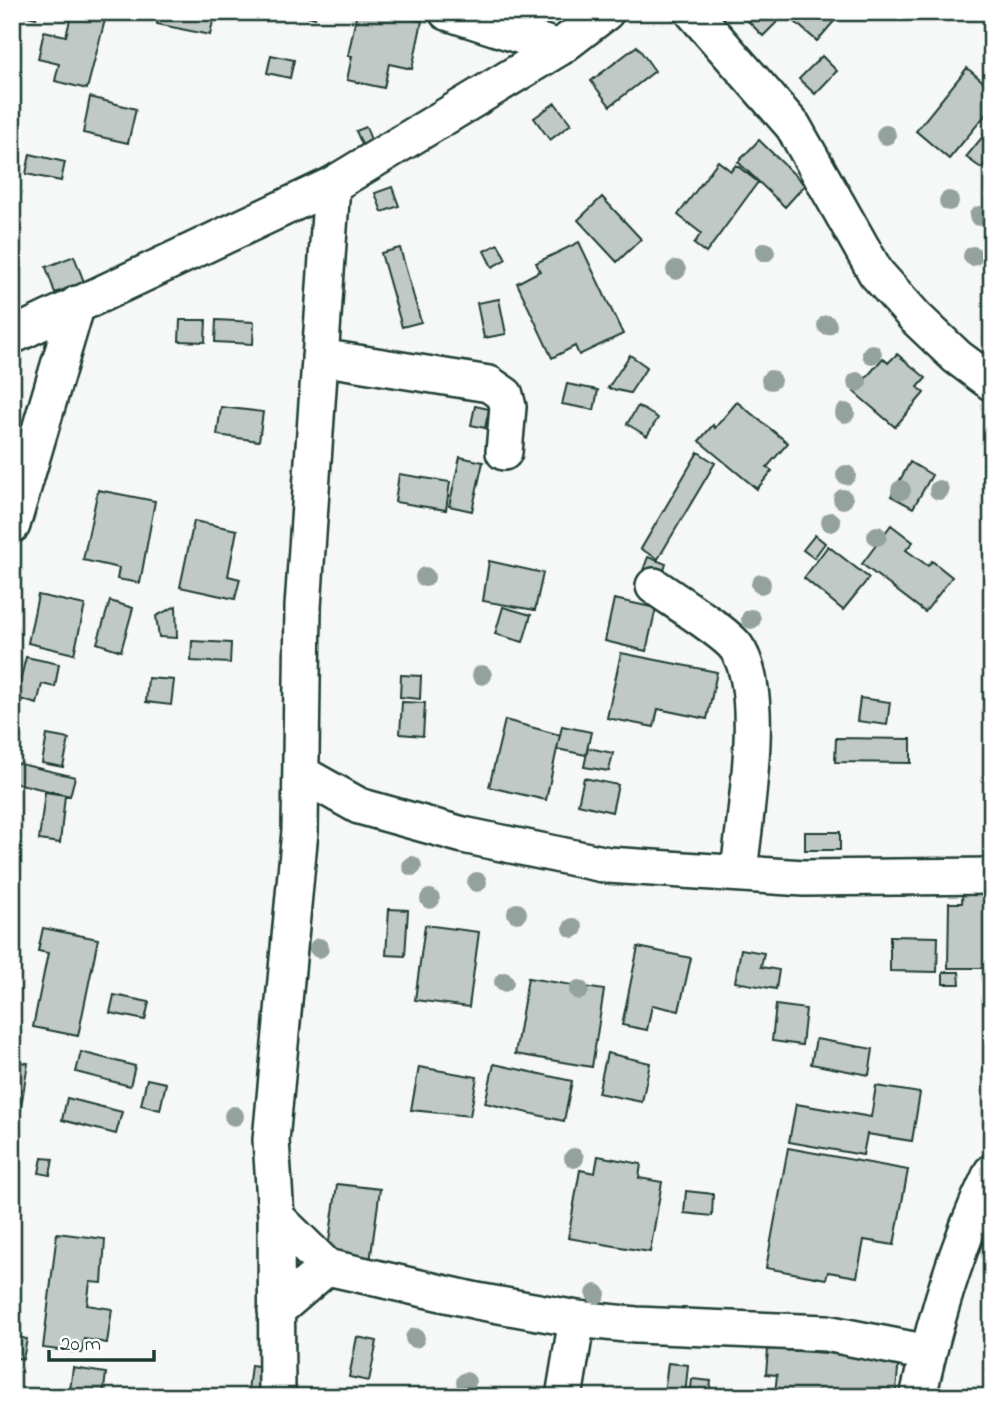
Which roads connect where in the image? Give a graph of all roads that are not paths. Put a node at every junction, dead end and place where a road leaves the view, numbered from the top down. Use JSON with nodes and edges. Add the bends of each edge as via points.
{"nodes":[{"id":1,"x":447,"y":12,"type":"edge"},
{"id":2,"x":606,"y":12,"type":"edge"},
{"id":3,"x":694,"y":12,"type":"edge"},
{"id":4,"x":559,"y":48,"type":"junction"},
{"id":5,"x":332,"y":185,"type":"junction"},
{"id":6,"x":78,"y":304,"type":"junction"},
{"id":7,"x":12,"y":336,"type":"edge"},
{"id":8,"x":320,"y":357,"type":"junction"},
{"id":9,"x":992,"y":383,"type":"edge"},
{"id":10,"x":504,"y":452,"type":"dead end"},
{"id":11,"x":12,"y":526,"type":"edge"},
{"id":12,"x":654,"y":586,"type":"dead end"},
{"id":13,"x":302,"y":774,"type":"junction"},
{"id":14,"x":359,"y":806,"type":"junction"},
{"id":15,"x":300,"y":831,"type":"junction"},
{"id":16,"x":739,"y":873,"type":"junction"},
{"id":17,"x":992,"y":876,"type":"edge"},
{"id":18,"x":992,"y":1172,"type":"edge"},
{"id":19,"x":276,"y":1217,"type":"junction"},
{"id":20,"x":327,"y":1267,"type":"junction"},
{"id":21,"x":276,"y":1311,"type":"junction"},
{"id":22,"x":577,"y":1319,"type":"junction"},
{"id":23,"x":928,"y":1353,"type":"junction"},
{"id":24,"x":277,"y":1397,"type":"edge"},
{"id":25,"x":564,"y":1397,"type":"edge"},
{"id":26,"x":918,"y":1397,"type":"edge"}],
"edges":[{"from":1,"to":4,"type":"street"},
{"from":2,"to":4,"type":"street"},
{"from":3,"to":9,"type":"street","via":[[793,126],[876,273],[957,357]]},
{"from":4,"to":5,"type":"street"},
{"from":5,"to":6,"type":"street"},
{"from":5,"to":8,"type":"street"},
{"from":6,"to":7,"type":"street"},
{"from":6,"to":11,"type":"street"},
{"from":8,"to":10,"type":"street","via":[[489,384],[505,395],[508,407]]},
{"from":8,"to":13,"type":"street","via":[[303,607]]},
{"from":12,"to":16,"type":"street","via":[[734,645],[748,670],[754,705]]},
{"from":13,"to":14,"type":"street"},
{"from":13,"to":15,"type":"street"},
{"from":14,"to":15,"type":"street"},
{"from":14,"to":16,"type":"street","via":[[463,835],[608,865]]},
{"from":15,"to":19,"type":"street","via":[[271,1140]]},
{"from":16,"to":17,"type":"street","via":[[804,878]]},
{"from":18,"to":23,"type":"street","via":[[938,1310]]},
{"from":19,"to":20,"type":"street"},
{"from":19,"to":21,"type":"street"},
{"from":20,"to":21,"type":"street"},
{"from":20,"to":22,"type":"street"},
{"from":21,"to":24,"type":"street"},
{"from":22,"to":23,"type":"street","via":[[827,1333]]},
{"from":22,"to":25,"type":"street"},
{"from":23,"to":26,"type":"street"}]}
